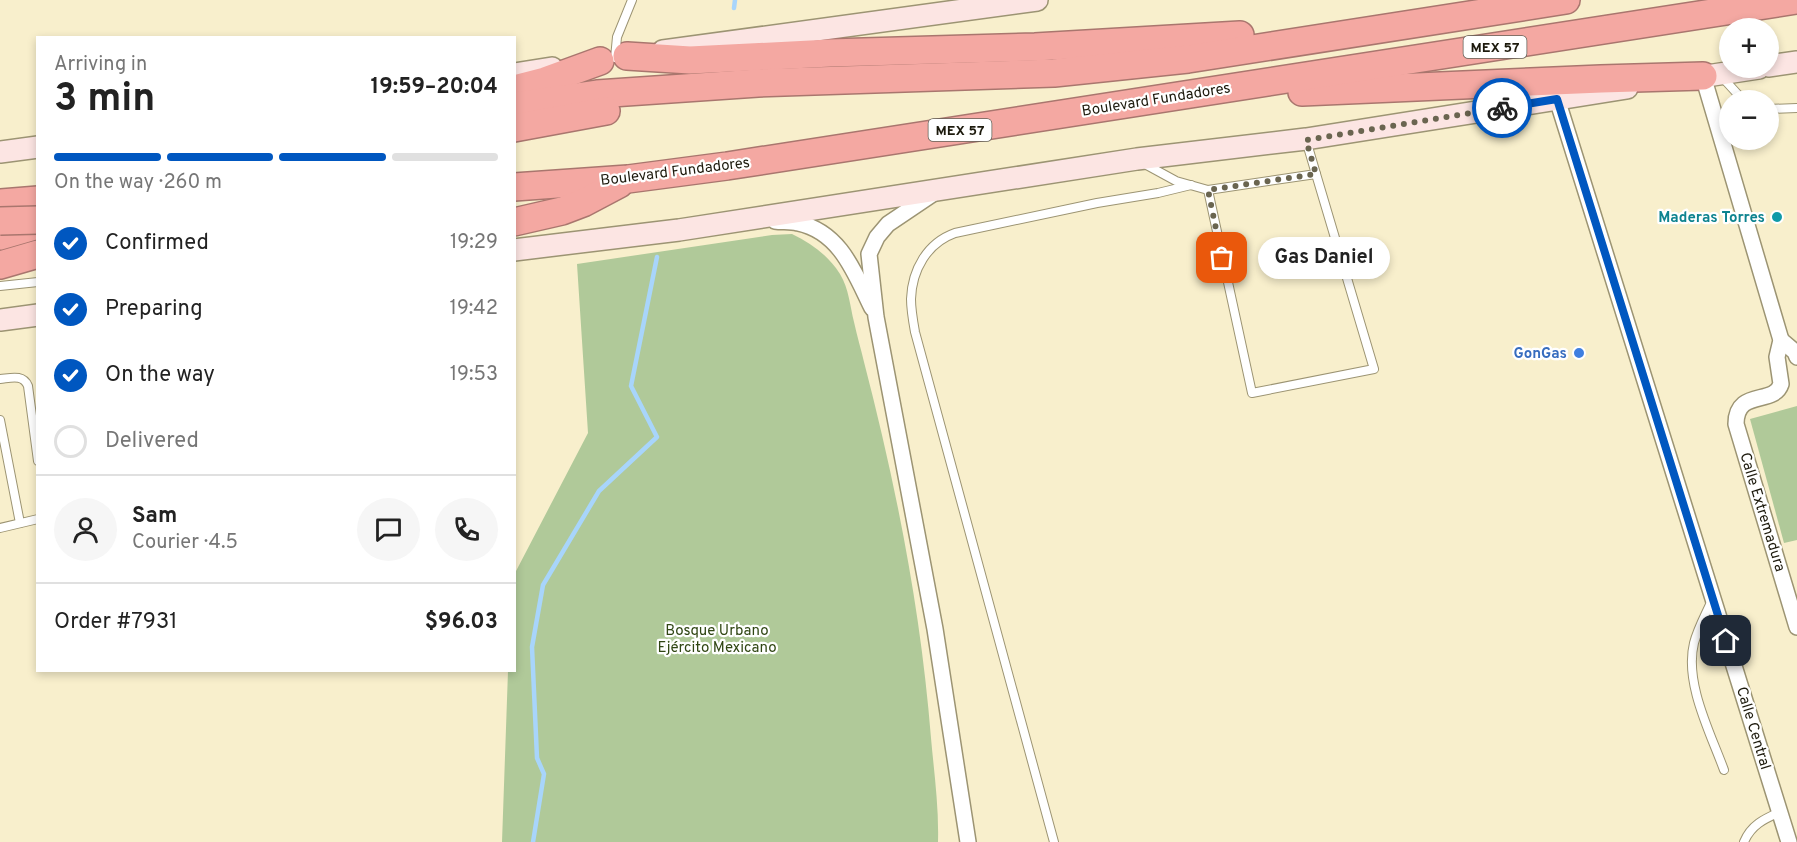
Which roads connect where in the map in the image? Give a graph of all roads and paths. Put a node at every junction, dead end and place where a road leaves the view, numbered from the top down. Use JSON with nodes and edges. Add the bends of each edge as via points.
{"nodes":[{"id":1,"x":632,"y":0,"type":"edge"},
{"id":2,"x":1037,"y":0,"type":"edge"},
{"id":3,"x":1566,"y":0,"type":"edge"},
{"id":4,"x":1796,"y":0,"type":"edge"},
{"id":5,"x":1427,"y":22,"type":"junction"},
{"id":6,"x":756,"y":47,"type":"junction"},
{"id":7,"x":614,"y":58,"type":"junction"},
{"id":8,"x":1797,"y":62,"type":"edge"},
{"id":9,"x":1779,"y":64,"type":"edge"},
{"id":10,"x":516,"y":74,"type":"edge"},
{"id":11,"x":1719,"y":74,"type":"edge"},
{"id":12,"x":1711,"y":75,"type":"junction"},
{"id":13,"x":758,"y":84,"type":"junction"},
{"id":14,"x":516,"y":88,"type":"edge"},
{"id":15,"x":1730,"y":90,"type":"edge"},
{"id":16,"x":1193,"y":94,"type":"junction"},
{"id":17,"x":1557,"y":99,"type":"junction"},
{"id":18,"x":516,"y":106,"type":"edge"},
{"id":19,"x":1797,"y":108,"type":"edge"},
{"id":20,"x":1779,"y":109,"type":"edge"},
{"id":21,"x":516,"y":128,"type":"edge"},
{"id":22,"x":1306,"y":140,"type":"junction"},
{"id":23,"x":36,"y":147,"type":"edge"},
{"id":24,"x":0,"y":152,"type":"edge"},
{"id":25,"x":1137,"y":159,"type":"junction"},
{"id":26,"x":1316,"y":174,"type":"junction"},
{"id":27,"x":628,"y":179,"type":"junction"},
{"id":28,"x":1191,"y":185,"type":"junction"},
{"id":29,"x":516,"y":187,"type":"edge"},
{"id":30,"x":1208,"y":190,"type":"junction"},
{"id":31,"x":936,"y":191,"type":"junction"},
{"id":32,"x":573,"y":196,"type":"junction"},
{"id":33,"x":36,"y":200,"type":"edge"},
{"id":34,"x":0,"y":203,"type":"edge"},
{"id":35,"x":516,"y":204,"type":"edge"},
{"id":36,"x":516,"y":214,"type":"edge"},
{"id":37,"x":36,"y":220,"type":"edge"},
{"id":38,"x":751,"y":220,"type":"junction"},
{"id":39,"x":0,"y":221,"type":"edge"},
{"id":40,"x":516,"y":222,"type":"edge"},
{"id":41,"x":36,"y":226,"type":"edge"},
{"id":42,"x":0,"y":236,"type":"edge"},
{"id":43,"x":516,"y":250,"type":"edge"},
{"id":44,"x":36,"y":255,"type":"edge"},
{"id":45,"x":0,"y":265,"type":"edge"},
{"id":46,"x":36,"y":282,"type":"edge"},
{"id":47,"x":0,"y":286,"type":"edge"},
{"id":48,"x":36,"y":315,"type":"edge"},
{"id":49,"x":876,"y":317,"type":"junction"},
{"id":50,"x":0,"y":320,"type":"edge"},
{"id":51,"x":1781,"y":340,"type":"junction"},
{"id":52,"x":1797,"y":357,"type":"edge"},
{"id":53,"x":0,"y":379,"type":"edge"},
{"id":54,"x":0,"y":420,"type":"edge"},
{"id":55,"x":36,"y":446,"type":"edge"},
{"id":56,"x":36,"y":519,"type":"edge"},
{"id":57,"x":20,"y":523,"type":"junction"},
{"id":58,"x":0,"y":528,"type":"edge"},
{"id":59,"x":1713,"y":598,"type":"junction"},
{"id":60,"x":1797,"y":627,"type":"edge"},
{"id":61,"x":1724,"y":770,"type":"dead end"},
{"id":62,"x":1780,"y":812,"type":"junction"},
{"id":63,"x":968,"y":842,"type":"edge"},
{"id":64,"x":1054,"y":842,"type":"edge"},
{"id":65,"x":1744,"y":842,"type":"edge"},
{"id":66,"x":1789,"y":842,"type":"edge"}],
"edges":[{"from":1,"to":7,"type":"lane","via":[[617,37]]},
{"from":2,"to":6,"type":"main road"},
{"from":3,"to":5,"type":"highway","number":"MEX 57"},
{"from":4,"to":16,"type":"highway","name":"Boulevard Fundadores","number":"MEX 57"},
{"from":5,"to":6,"type":"highway","via":[[1113,43],[830,53]]},
{"from":5,"to":13,"type":"highway","number":"MEX 57","via":[[1188,58],[1054,73]]},
{"from":6,"to":7,"type":"highway"},
{"from":7,"to":10,"type":"main road"},
{"from":7,"to":14,"type":"highway"},
{"from":8,"to":9,"type":"main road"},
{"from":11,"to":12,"type":"main road"},
{"from":12,"to":15,"type":"lane"},
{"from":12,"to":16,"type":"highway"},
{"from":12,"to":17,"type":"main road"},
{"from":12,"to":51,"type":"street"},
{"from":13,"to":18,"type":"highway","number":"MEX 57","via":[[597,94]]},
{"from":13,"to":21,"type":"highway"},
{"from":16,"to":27,"type":"highway","name":"Boulevard Fundadores","number":"MEX 57"},
{"from":17,"to":22,"type":"main road"},
{"from":17,"to":59,"type":"street","name":"Calle Central"},
{"from":19,"to":20,"type":"lane"},
{"from":22,"to":25,"type":"main road"},
{"from":22,"to":26,"type":"lane"},
{"from":23,"to":24,"type":"main road"},
{"from":25,"to":28,"type":"lane"},
{"from":25,"to":31,"type":"main road"},
{"from":26,"to":30,"type":"lane"},
{"from":26,"to":30,"type":"lane","via":[[1374,369],[1252,393]]},
{"from":27,"to":29,"type":"highway","name":"Boulevard Fundadores","number":"MEX 57"},
{"from":27,"to":32,"type":"highway"},
{"from":27,"to":40,"type":"highway","via":[[583,203]]},
{"from":28,"to":30,"type":"lane"},
{"from":28,"to":64,"type":"lane","via":[[955,233],[928,251],[913,282],[915,332]]},
{"from":31,"to":38,"type":"main road"},
{"from":31,"to":49,"type":"street","via":[[888,224],[877,237],[869,254]]},
{"from":32,"to":35,"type":"highway"},
{"from":32,"to":36,"type":"highway"},
{"from":33,"to":34,"type":"highway"},
{"from":37,"to":39,"type":"highway","bridge":true},
{"from":38,"to":43,"type":"main road"},
{"from":38,"to":49,"type":"street","via":[[798,223],[838,245]]},
{"from":41,"to":42,"type":"highway"},
{"from":44,"to":45,"type":"highway"},
{"from":46,"to":47,"type":"lane"},
{"from":48,"to":50,"type":"main road"},
{"from":49,"to":63,"type":"street","via":[[935,628]]},
{"from":51,"to":52,"type":"street"},
{"from":51,"to":60,"type":"street","name":"Calle Extremadura","via":[[1777,357],[1780,388],[1742,405],[1736,424]]},
{"from":53,"to":55,"type":"lane","via":[[15,377],[26,382]]},
{"from":54,"to":57,"type":"lane"},
{"from":56,"to":57,"type":"lane"},
{"from":57,"to":58,"type":"lane"},
{"from":59,"to":61,"type":"lane","via":[[1694,644],[1692,667],[1697,697]]},
{"from":59,"to":62,"type":"street","name":"Calle Central"},
{"from":62,"to":65,"type":"lane","via":[[1750,829]]},
{"from":62,"to":66,"type":"street","name":"Calle Central"}]}
